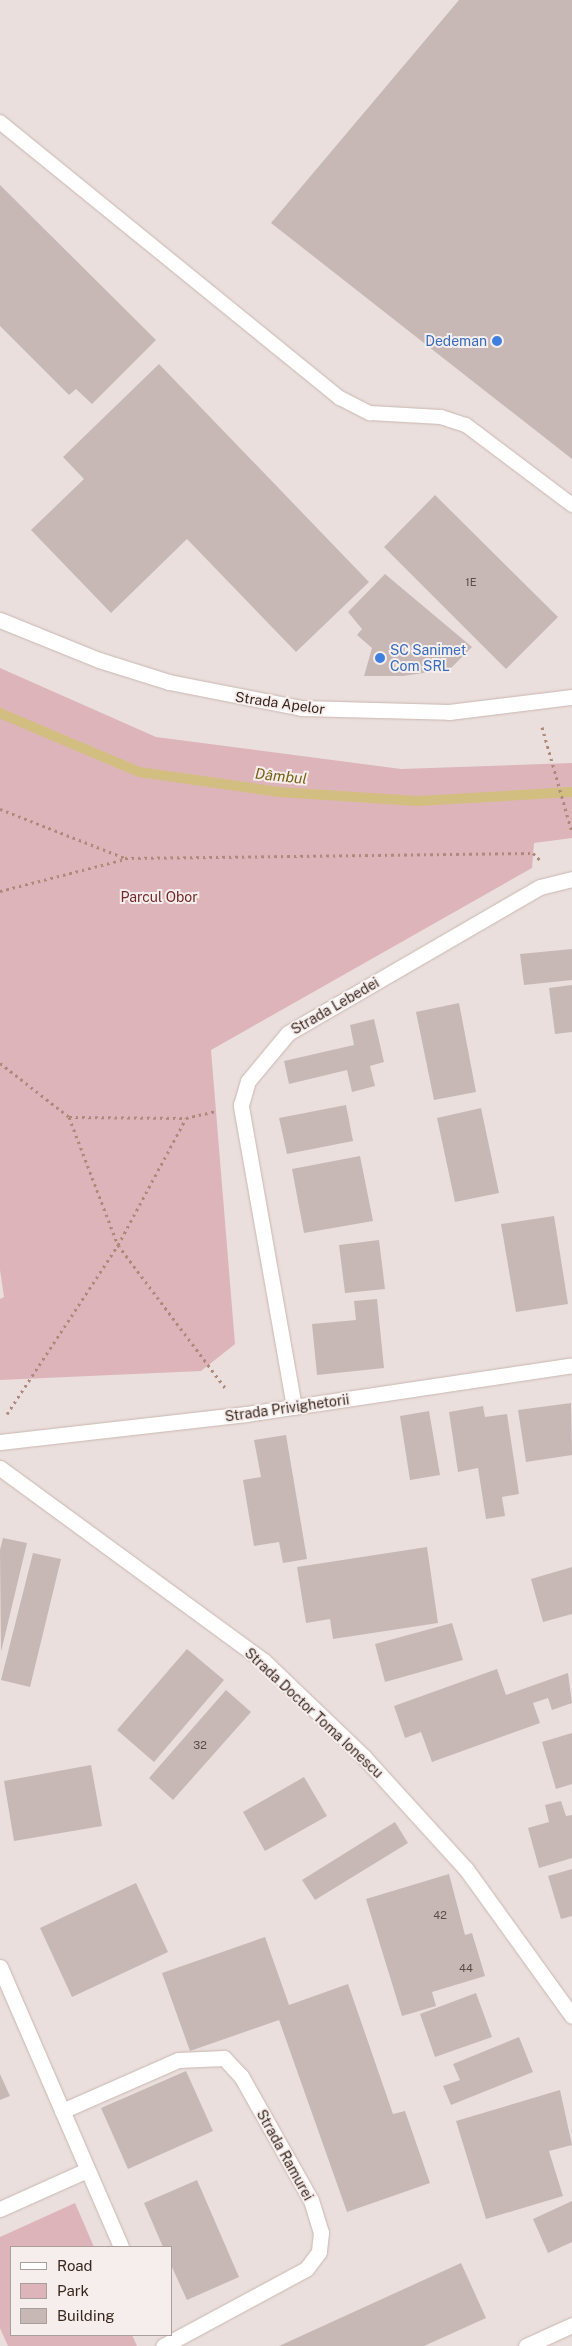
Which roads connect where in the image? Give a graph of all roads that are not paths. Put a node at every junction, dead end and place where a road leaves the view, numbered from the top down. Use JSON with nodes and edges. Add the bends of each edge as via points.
{"nodes":[{"id":1,"x":0,"y":122,"type":"edge"},
{"id":2,"x":572,"y":505,"type":"edge"},
{"id":3,"x":0,"y":620,"type":"edge"},
{"id":4,"x":572,"y":697,"type":"edge"},
{"id":5,"x":566,"y":880,"type":"edge"},
{"id":6,"x":572,"y":1365,"type":"edge"},
{"id":7,"x":294,"y":1408,"type":"junction"},
{"id":8,"x":0,"y":1442,"type":"edge"},
{"id":9,"x":0,"y":1468,"type":"edge"},
{"id":10,"x":0,"y":1967,"type":"edge"},
{"id":11,"x":572,"y":2016,"type":"edge"},
{"id":12,"x":62,"y":2111,"type":"junction"},
{"id":13,"x":87,"y":2170,"type":"junction"},
{"id":14,"x":0,"y":2208,"type":"edge"},
{"id":15,"x":121,"y":2246,"type":"edge"},
{"id":16,"x":572,"y":2325,"type":"edge"},
{"id":17,"x":163,"y":2346,"type":"edge"},
{"id":18,"x":526,"y":2346,"type":"edge"}],
"edges":[{"from":1,"to":2,"type":"lane","via":[[340,398],[370,413],[441,417],[466,424]]},
{"from":3,"to":4,"type":"street","name":"Strada Apelor","via":[[99,660],[169,682],[301,708],[449,712]]},
{"from":5,"to":7,"type":"street","name":"Strada Lebedei","via":[[540,887],[288,1033],[260,1061],[248,1081],[241,1105]]},
{"from":6,"to":7,"type":"street","name":"Strada Privighetorii"},
{"from":7,"to":8,"type":"street","name":"Strada Privighetorii"},
{"from":9,"to":11,"type":"street","name":"Strada Doctor Toma Ionescu","via":[[264,1662],[364,1757],[466,1869]]},
{"from":10,"to":12,"type":"street"},
{"from":12,"to":13,"type":"street"},
{"from":12,"to":17,"type":"street","name":"Strada Ramurei","via":[[178,2060],[224,2058],[241,2076],[311,2200],[321,2232],[319,2252],[306,2269]]},
{"from":13,"to":14,"type":"street"},
{"from":13,"to":15,"type":"street"},
{"from":16,"to":18,"type":"street"}]}
